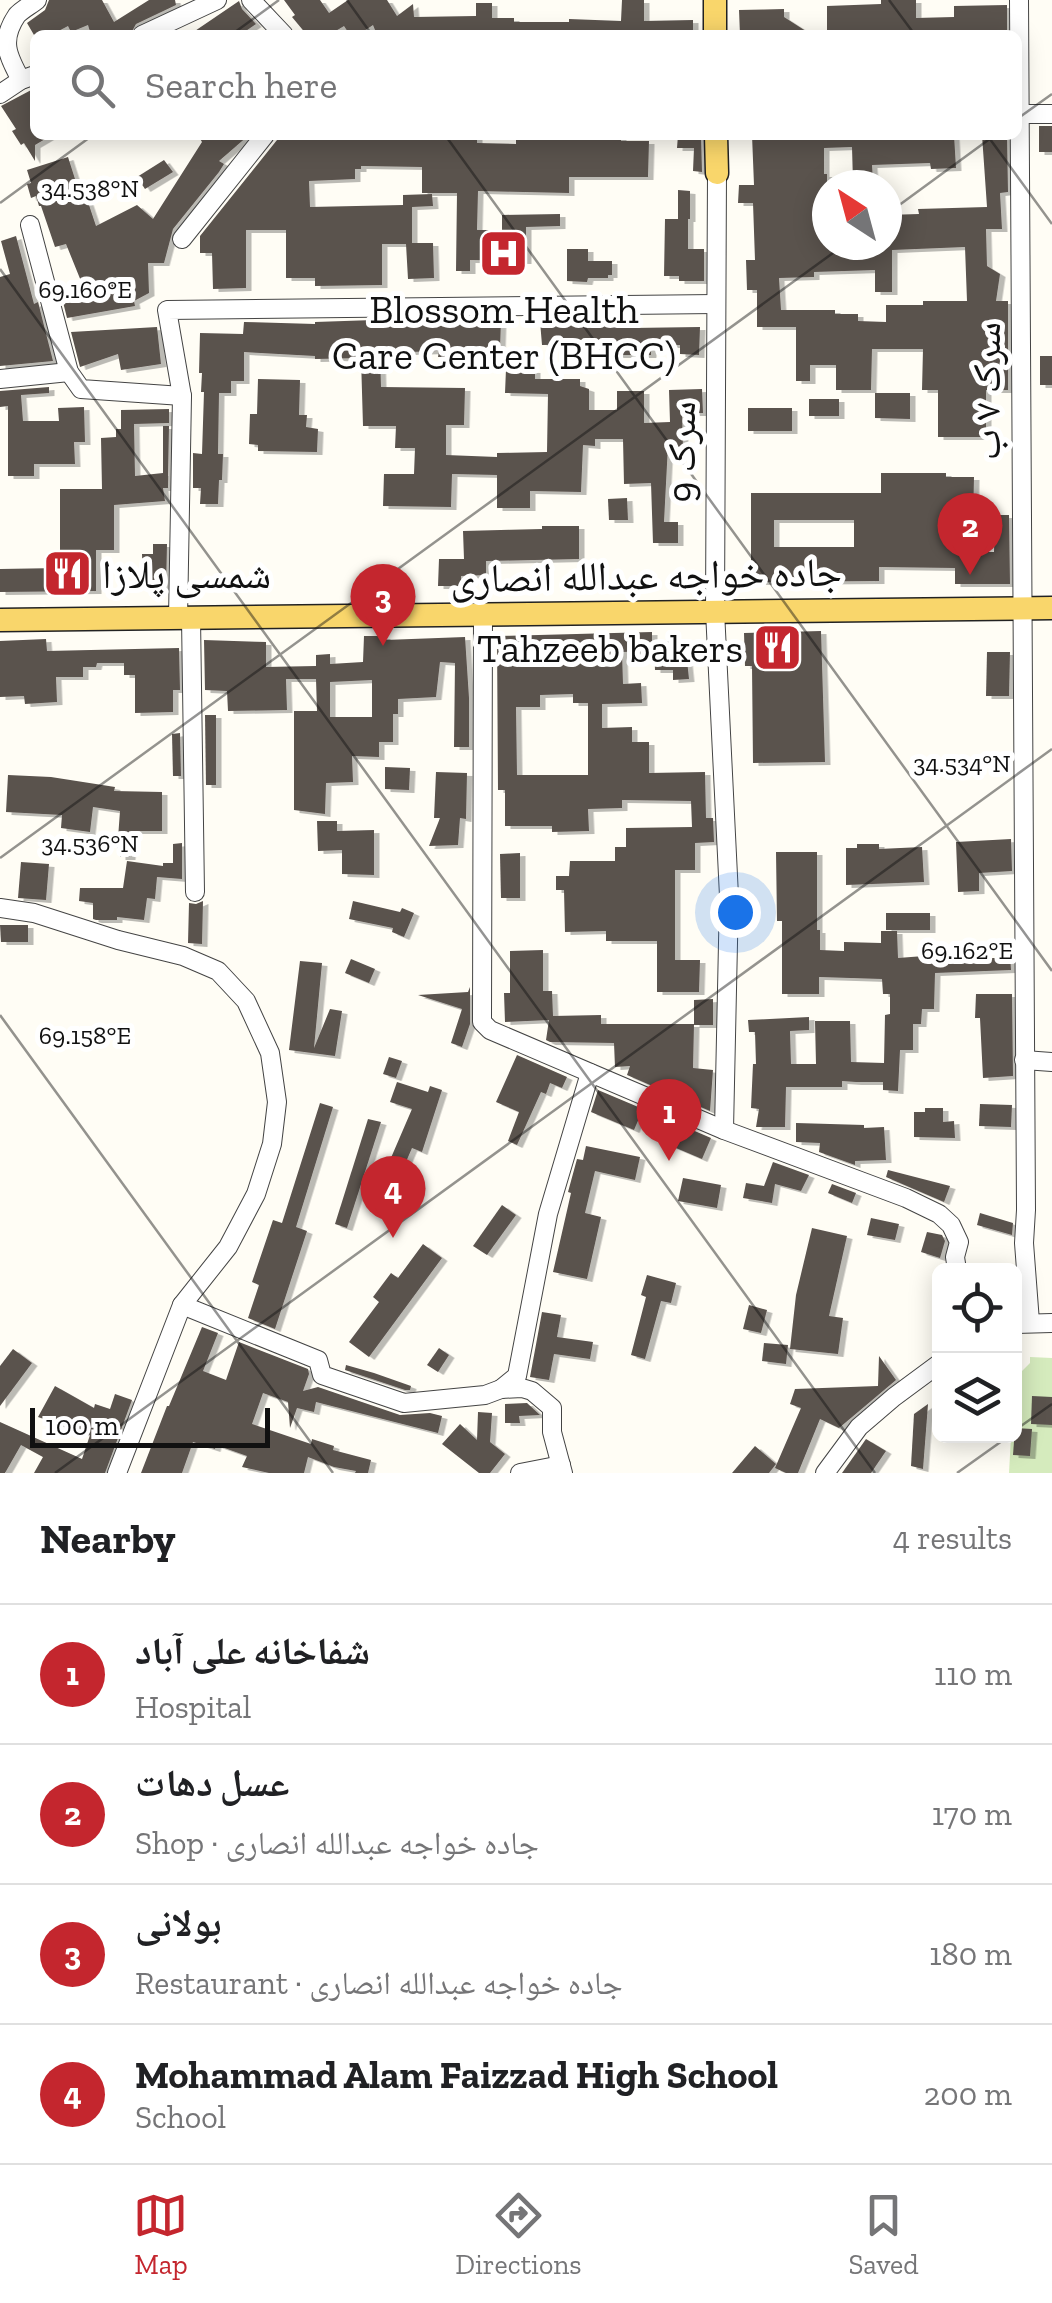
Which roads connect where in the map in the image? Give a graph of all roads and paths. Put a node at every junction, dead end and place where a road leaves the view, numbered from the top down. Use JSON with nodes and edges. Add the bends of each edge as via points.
{"nodes":[{"id":1,"x":37,"y":0,"type":"edge"},
{"id":2,"x":217,"y":0,"type":"edge"},
{"id":3,"x":251,"y":0,"type":"edge"},
{"id":4,"x":715,"y":0,"type":"edge"},
{"id":5,"x":1019,"y":0,"type":"edge"},
{"id":6,"x":153,"y":30,"type":"edge"},
{"id":7,"x":279,"y":30,"type":"edge"},
{"id":8,"x":715,"y":30,"type":"edge"},
{"id":9,"x":1019,"y":30,"type":"edge"},
{"id":10,"x":28,"y":78,"type":"edge"},
{"id":11,"x":0,"y":94,"type":"edge"},
{"id":12,"x":1022,"y":114,"type":"edge"},
{"id":13,"x":1052,"y":114,"type":"edge"},
{"id":14,"x":261,"y":140,"type":"edge"},
{"id":15,"x":716,"y":140,"type":"edge"},
{"id":16,"x":1019,"y":140,"type":"edge"},
{"id":17,"x":717,"y":173,"type":"joint"},
{"id":18,"x":30,"y":226,"type":"dead end"},
{"id":19,"x":182,"y":240,"type":"dead end"},
{"id":20,"x":716,"y":304,"type":"junction"},
{"id":21,"x":70,"y":372,"type":"junction"},
{"id":22,"x":0,"y":379,"type":"edge"},
{"id":23,"x":182,"y":396,"type":"junction"},
{"id":24,"x":1023,"y":608,"type":"junction"},
{"id":25,"x":1052,"y":608,"type":"edge"},
{"id":26,"x":715,"y":611,"type":"junction"},
{"id":27,"x":483,"y":614,"type":"junction"},
{"id":28,"x":184,"y":618,"type":"junction"},
{"id":29,"x":0,"y":620,"type":"edge"},
{"id":30,"x":195,"y":892,"type":"dead end"},
{"id":31,"x":0,"y":908,"type":"edge"},
{"id":32,"x":1024,"y":1060,"type":"junction"},
{"id":33,"x":1052,"y":1062,"type":"edge"},
{"id":34,"x":590,"y":1073,"type":"junction"},
{"id":35,"x":724,"y":1130,"type":"junction"},
{"id":36,"x":956,"y":1263,"type":"edge"},
{"id":37,"x":182,"y":1305,"type":"junction"},
{"id":38,"x":1022,"y":1323,"type":"edge"},
{"id":39,"x":1052,"y":1323,"type":"edge"},
{"id":40,"x":932,"y":1369,"type":"edge"},
{"id":41,"x":501,"y":1389,"type":"junction"},
{"id":42,"x":562,"y":1469,"type":"edge"},
{"id":43,"x":117,"y":1473,"type":"edge"},
{"id":44,"x":520,"y":1473,"type":"edge"},
{"id":45,"x":826,"y":1473,"type":"edge"}],
"edges":[{"from":1,"to":10,"type":"street","via":[[16,16],[3,40]]},
{"from":2,"to":6,"type":"street"},
{"from":3,"to":7,"type":"street"},
{"from":4,"to":8,"type":"main road"},
{"from":5,"to":9,"type":"street","name":"سرک ۷ ب"},
{"from":10,"to":11,"type":"street"},
{"from":12,"to":13,"type":"street"},
{"from":14,"to":19,"type":"street"},
{"from":15,"to":17,"type":"main road"},
{"from":16,"to":24,"type":"street","name":"سرک ۷ ب"},
{"from":17,"to":20,"type":"street","name":"سرک 9"},
{"from":18,"to":21,"type":"street"},
{"from":20,"to":23,"type":"street","via":[[167,310]]},
{"from":20,"to":26,"type":"street","name":"سرک 9"},
{"from":21,"to":22,"type":"street"},
{"from":21,"to":23,"type":"street","via":[[81,389]]},
{"from":23,"to":28,"type":"street"},
{"from":24,"to":25,"type":"main road","name":"جاده خواجه عبدالله انصاری"},
{"from":24,"to":26,"type":"main road","name":"جاده خواجه عبدالله انصاری"},
{"from":24,"to":32,"type":"street","name":"سرک ۷ ب"},
{"from":26,"to":27,"type":"main road","name":"جاده خواجه عبدالله انصاری"},
{"from":26,"to":35,"type":"street","name":"سرک 9","via":[[728,896]]},
{"from":27,"to":28,"type":"main road","name":"جاده خواجه عبدالله انصاری"},
{"from":27,"to":34,"type":"street","via":[[482,1022]]},
{"from":28,"to":29,"type":"main road","name":"جاده خواجه عبدالله انصاری"},
{"from":28,"to":30,"type":"street"},
{"from":31,"to":37,"type":"street","via":[[218,971],[246,1001],[270,1053],[277,1102],[256,1194],[228,1247]]},
{"from":32,"to":33,"type":"street"},
{"from":32,"to":38,"type":"street","name":"سرک ۷ ب"},
{"from":34,"to":35,"type":"street"},
{"from":34,"to":41,"type":"street","via":[[548,1214],[516,1376]]},
{"from":35,"to":36,"type":"street","via":[[939,1214],[959,1242]]},
{"from":37,"to":41,"type":"street","via":[[318,1360],[322,1374],[404,1403]]},
{"from":37,"to":43,"type":"street"},
{"from":38,"to":39,"type":"street"},
{"from":40,"to":45,"type":"street","via":[[860,1427]]},
{"from":41,"to":42,"type":"street","via":[[532,1391],[552,1408]]},
{"from":42,"to":44,"type":"street"}]}
